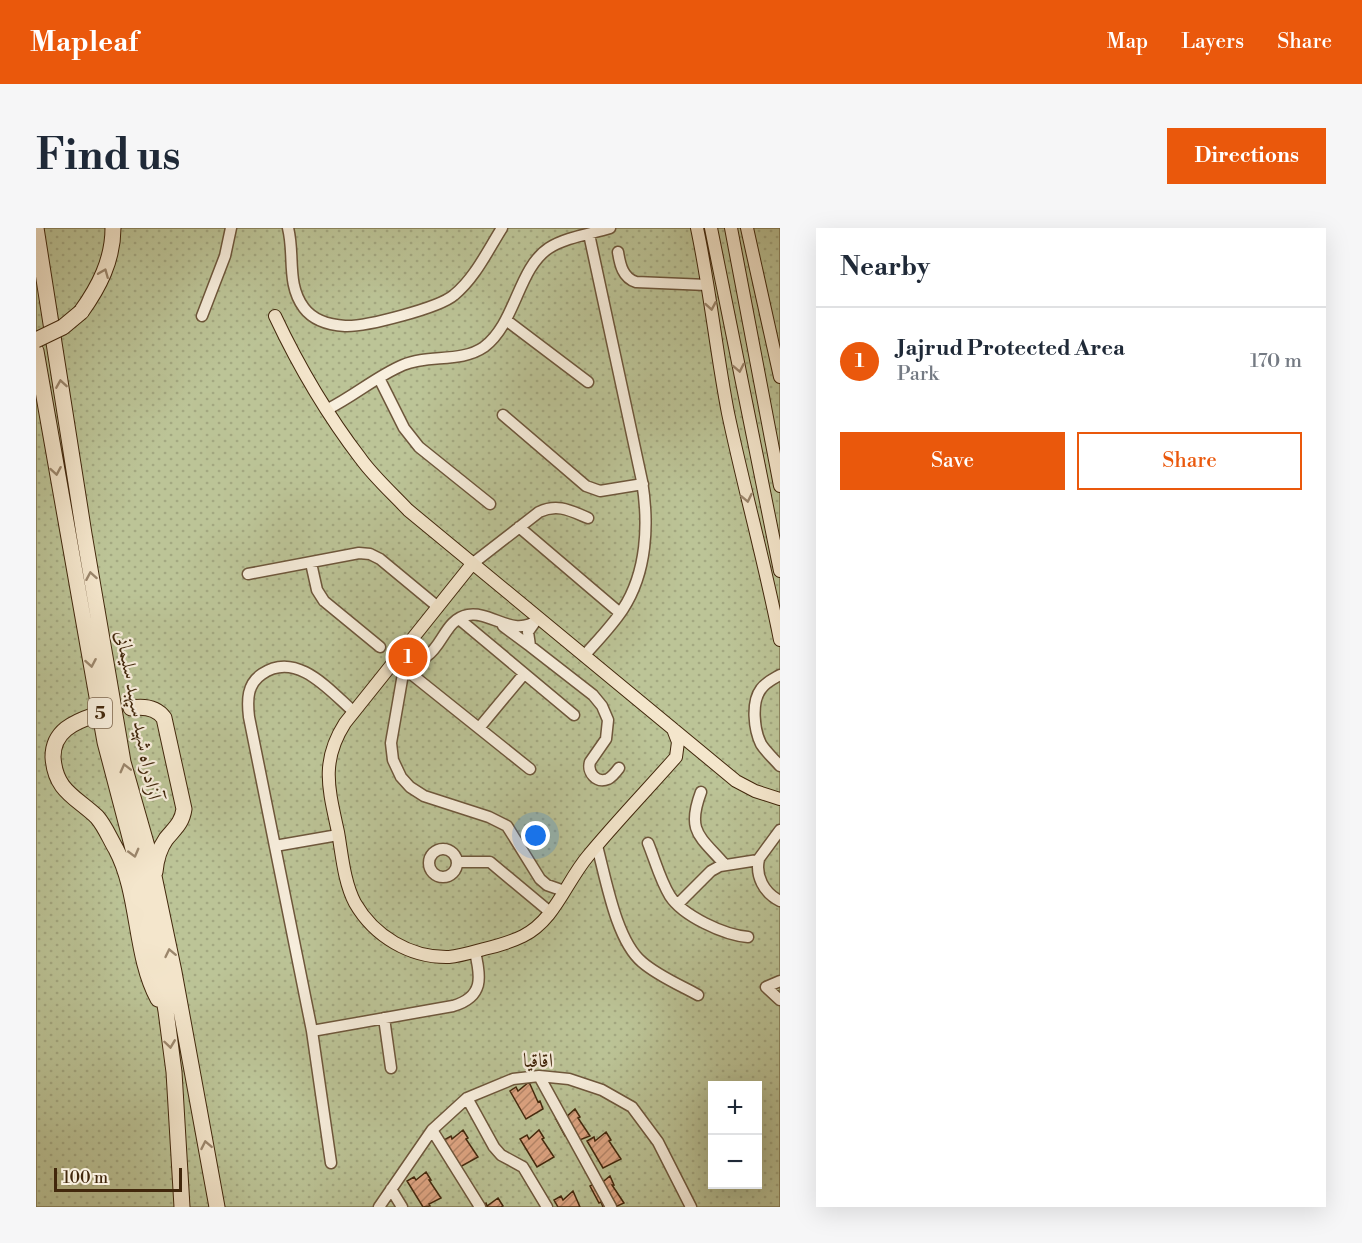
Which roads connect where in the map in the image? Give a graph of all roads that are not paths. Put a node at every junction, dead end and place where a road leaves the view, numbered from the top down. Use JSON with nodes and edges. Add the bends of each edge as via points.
{"nodes":[{"id":1,"x":36,"y":228,"type":"edge"},
{"id":2,"x":113,"y":228,"type":"edge"},
{"id":3,"x":231,"y":228,"type":"edge"},
{"id":4,"x":288,"y":228,"type":"edge"},
{"id":5,"x":502,"y":228,"type":"edge"},
{"id":6,"x":610,"y":228,"type":"edge"},
{"id":7,"x":697,"y":228,"type":"edge"},
{"id":8,"x":711,"y":228,"type":"edge"},
{"id":9,"x":748,"y":230,"type":"edge"},
{"id":10,"x":731,"y":231,"type":"edge"},
{"id":11,"x":589,"y":234,"type":"junction"},
{"id":12,"x":618,"y":252,"type":"dead end"},
{"id":13,"x":707,"y":285,"type":"junction"},
{"id":14,"x":202,"y":316,"type":"dead end"},
{"id":15,"x":275,"y":316,"type":"dead end"},
{"id":16,"x":506,"y":320,"type":"junction"},
{"id":17,"x":36,"y":340,"type":"edge"},
{"id":18,"x":36,"y":351,"type":"edge"},
{"id":19,"x":780,"y":377,"type":"edge"},
{"id":20,"x":379,"y":378,"type":"junction"},
{"id":21,"x":588,"y":382,"type":"dead end"},
{"id":22,"x":328,"y":409,"type":"junction"},
{"id":23,"x":728,"y":411,"type":"junction"},
{"id":24,"x":503,"y":415,"type":"dead end"},
{"id":25,"x":765,"y":415,"type":"junction"},
{"id":26,"x":749,"y":417,"type":"junction"},
{"id":27,"x":643,"y":484,"type":"junction"},
{"id":28,"x":780,"y":486,"type":"edge"},
{"id":29,"x":490,"y":504,"type":"dead end"},
{"id":30,"x":588,"y":518,"type":"dead end"},
{"id":31,"x":519,"y":528,"type":"junction"},
{"id":32,"x":311,"y":562,"type":"junction"},
{"id":33,"x":472,"y":564,"type":"junction"},
{"id":34,"x":780,"y":571,"type":"edge"},
{"id":35,"x":248,"y":574,"type":"dead end"},
{"id":36,"x":438,"y":607,"type":"junction"},
{"id":37,"x":620,"y":613,"type":"junction"},
{"id":38,"x":459,"y":619,"type":"junction"},
{"id":39,"x":537,"y":620,"type":"junction"},
{"id":40,"x":498,"y":622,"type":"junction"},
{"id":41,"x":780,"y":639,"type":"edge"},
{"id":42,"x":530,"y":646,"type":"junction"},
{"id":43,"x":380,"y":647,"type":"dead end"},
{"id":44,"x":584,"y":656,"type":"junction"},
{"id":45,"x":400,"y":665,"type":"junction"},
{"id":46,"x":524,"y":674,"type":"junction"},
{"id":47,"x":780,"y":675,"type":"edge"},
{"id":48,"x":131,"y":708,"type":"dead end"},
{"id":49,"x":354,"y":712,"type":"junction"},
{"id":50,"x":95,"y":715,"type":"dead end"},
{"id":51,"x":574,"y":715,"type":"dead end"},
{"id":52,"x":479,"y":728,"type":"junction"},
{"id":53,"x":673,"y":729,"type":"junction"},
{"id":54,"x":704,"y":755,"type":"junction"},
{"id":55,"x":676,"y":757,"type":"junction"},
{"id":56,"x":780,"y":766,"type":"edge"},
{"id":57,"x":619,"y":768,"type":"dead end"},
{"id":58,"x":530,"y":769,"type":"dead end"},
{"id":59,"x":701,"y":792,"type":"dead end"},
{"id":60,"x":780,"y":799,"type":"edge"},
{"id":61,"x":780,"y":830,"type":"edge"},
{"id":62,"x":338,"y":835,"type":"junction"},
{"id":63,"x":648,"y":843,"type":"dead end"},
{"id":64,"x":275,"y":846,"type":"junction"},
{"id":65,"x":597,"y":846,"type":"junction"},
{"id":66,"x":759,"y":859,"type":"junction"},
{"id":67,"x":457,"y":862,"type":"dead end"},
{"id":68,"x":725,"y":865,"type":"junction"},
{"id":69,"x":154,"y":878,"type":"junction"},
{"id":70,"x":564,"y":891,"type":"junction"},
{"id":71,"x":780,"y":901,"type":"edge"},
{"id":72,"x":678,"y":904,"type":"junction"},
{"id":73,"x":550,"y":912,"type":"junction"},
{"id":74,"x":748,"y":937,"type":"dead end"},
{"id":75,"x":475,"y":952,"type":"junction"},
{"id":76,"x":780,"y":981,"type":"edge"},
{"id":77,"x":698,"y":995,"type":"dead end"},
{"id":78,"x":780,"y":1000,"type":"edge"},
{"id":79,"x":166,"y":1011,"type":"junction"},
{"id":80,"x":384,"y":1018,"type":"junction"},
{"id":81,"x":312,"y":1031,"type":"junction"},
{"id":82,"x":391,"y":1068,"type":"dead end"},
{"id":83,"x":539,"y":1076,"type":"junction"},
{"id":84,"x":467,"y":1098,"type":"junction"},
{"id":85,"x":432,"y":1130,"type":"junction"},
{"id":86,"x":331,"y":1164,"type":"dead end"},
{"id":87,"x":391,"y":1189,"type":"junction"},
{"id":88,"x":182,"y":1207,"type":"edge"},
{"id":89,"x":218,"y":1207,"type":"edge"},
{"id":90,"x":379,"y":1207,"type":"edge"},
{"id":91,"x":402,"y":1207,"type":"edge"},
{"id":92,"x":480,"y":1207,"type":"edge"},
{"id":93,"x":547,"y":1207,"type":"edge"},
{"id":94,"x":611,"y":1207,"type":"edge"},
{"id":95,"x":691,"y":1207,"type":"edge"}],
"edges":[{"from":69,"to":1,"type":"highway","name":"آزادراه شهید سپهبد سلیمانی","number":"5","one_way":true,"via":[[123,762]]},
{"from":17,"to":2,"type":"highway","one_way":true,"bridge":true,"via":[[63,327],[81,312],[109,261]]},
{"from":3,"to":14,"type":"street","via":[[225,256]]},
{"from":4,"to":5,"type":"street","via":[[292,279],[299,300],[314,317],[345,326],[448,300],[468,280]]},
{"from":6,"to":11,"type":"street"},
{"from":7,"to":13,"type":"main road"},
{"from":8,"to":26,"type":"main road","one_way":true},
{"from":9,"to":10,"type":"main road"},
{"from":9,"to":19,"type":"main road"},
{"from":10,"to":25,"type":"main road"},
{"from":11,"to":16,"type":"street","via":[[558,244],[540,255]]},
{"from":11,"to":27,"type":"street"},
{"from":12,"to":13,"type":"street","via":[[626,276],[636,282]]},
{"from":13,"to":23,"type":"main road","one_way":true},
{"from":15,"to":22,"type":"main road"},
{"from":16,"to":20,"type":"street","via":[[479,350],[406,363]]},
{"from":16,"to":21,"type":"street"},
{"from":18,"to":79,"type":"highway","name":"آزادراه شهید سپهبد سلیمانی","number":"5","one_way":true,"via":[[105,742],[148,906]]},
{"from":20,"to":22,"type":"street"},
{"from":20,"to":29,"type":"street","via":[[404,428],[419,447]]},
{"from":22,"to":33,"type":"main road","via":[[376,477],[421,522]]},
{"from":23,"to":26,"type":"main road"},
{"from":23,"to":41,"type":"main road","one_way":true},
{"from":24,"to":27,"type":"street","via":[[586,486],[600,491]]},
{"from":25,"to":26,"type":"main road"},
{"from":25,"to":28,"type":"main road"},
{"from":26,"to":34,"type":"main road"},
{"from":27,"to":37,"type":"street","via":[[646,513],[640,567]]},
{"from":30,"to":31,"type":"street","via":[[555,507],[540,512]]},
{"from":31,"to":33,"type":"street"},
{"from":31,"to":37,"type":"street"},
{"from":32,"to":35,"type":"street"},
{"from":32,"to":36,"type":"street","via":[[370,554]]},
{"from":32,"to":43,"type":"street","via":[[317,590],[324,601]]},
{"from":33,"to":36,"type":"main road"},
{"from":33,"to":39,"type":"main road"},
{"from":36,"to":45,"type":"main road"},
{"from":37,"to":44,"type":"street"},
{"from":38,"to":40,"type":"street","via":[[476,615]]},
{"from":38,"to":45,"type":"street","via":[[429,655]]},
{"from":38,"to":46,"type":"street"},
{"from":39,"to":40,"type":"street","via":[[516,626]]},
{"from":39,"to":42,"type":"street","via":[[528,632]]},
{"from":39,"to":44,"type":"main road"},
{"from":40,"to":42,"type":"street"},
{"from":42,"to":57,"type":"street","via":[[593,695],[607,715],[606,739],[588,766],[591,774],[605,780]]},
{"from":44,"to":53,"type":"main road"},
{"from":45,"to":49,"type":"main road"},
{"from":45,"to":52,"type":"street"},
{"from":45,"to":70,"type":"street","via":[[391,743],[394,766],[401,777],[424,795],[507,826],[540,879]]},
{"from":46,"to":51,"type":"street"},
{"from":46,"to":52,"type":"street"},
{"from":47,"to":56,"type":"street","via":[[759,690],[755,707],[758,737]]},
{"from":48,"to":69,"type":"highway","via":[[150,708],[164,718],[184,809],[181,822],[159,851]]},
{"from":49,"to":62,"type":"main road","via":[[335,740],[327,770]]},
{"from":49,"to":64,"type":"street","via":[[298,668],[273,668],[252,684],[249,717]]},
{"from":50,"to":79,"type":"highway","via":[[73,723],[59,735],[54,746],[54,766],[67,793],[99,820],[118,853],[136,912],[148,976]]},
{"from":52,"to":58,"type":"street"},
{"from":53,"to":54,"type":"main road"},
{"from":53,"to":55,"type":"main road","via":[[678,742]]},
{"from":54,"to":55,"type":"main road"},
{"from":54,"to":60,"type":"main road","via":[[745,787]]},
{"from":55,"to":65,"type":"main road"},
{"from":59,"to":68,"type":"street","via":[[694,809],[695,824]]},
{"from":61,"to":66,"type":"street"},
{"from":62,"to":64,"type":"street"},
{"from":62,"to":75,"type":"main road","via":[[352,895],[382,936],[429,955],[449,957]]},
{"from":63,"to":72,"type":"street"},
{"from":64,"to":81,"type":"street"},
{"from":65,"to":70,"type":"main road"},
{"from":65,"to":77,"type":"street","via":[[619,925],[633,954],[648,968]]},
{"from":66,"to":68,"type":"street"},
{"from":66,"to":71,"type":"street","via":[[758,873],[764,888]]},
{"from":67,"to":73,"type":"street","via":[[490,862]]},
{"from":68,"to":72,"type":"street","via":[[711,871]]},
{"from":89,"to":69,"type":"highway","name":"آزادراه شهید سپهبد سلیمانی","number":"5","one_way":true},
{"from":70,"to":73,"type":"main road"},
{"from":72,"to":74,"type":"street","via":[[719,930]]},
{"from":73,"to":75,"type":"main road","via":[[523,936]]},
{"from":75,"to":80,"type":"street","via":[[480,978],[468,999],[453,1006]]},
{"from":76,"to":78,"type":"street","via":[[766,987]]},
{"from":79,"to":88,"type":"highway","name":"آزادراه شهید سپهبد سلیمانی","number":"5","one_way":true,"via":[[174,1072]]},
{"from":80,"to":81,"type":"street"},
{"from":80,"to":82,"type":"street"},
{"from":81,"to":86,"type":"street"},
{"from":83,"to":84,"type":"street","name":"اقاقیا","via":[[513,1079]]},
{"from":83,"to":94,"type":"street"},
{"from":83,"to":95,"type":"street","name":"اقاقیا","via":[[568,1079],[602,1090],[632,1107],[658,1142]]},
{"from":84,"to":85,"type":"street","name":"اقاقیا"},
{"from":84,"to":93,"type":"street","via":[[494,1147],[523,1167]]},
{"from":85,"to":87,"type":"street","name":"اقاقیا"},
{"from":85,"to":92,"type":"street"},
{"from":87,"to":90,"type":"street","name":"اقاقیا"},
{"from":87,"to":91,"type":"street"}]}
